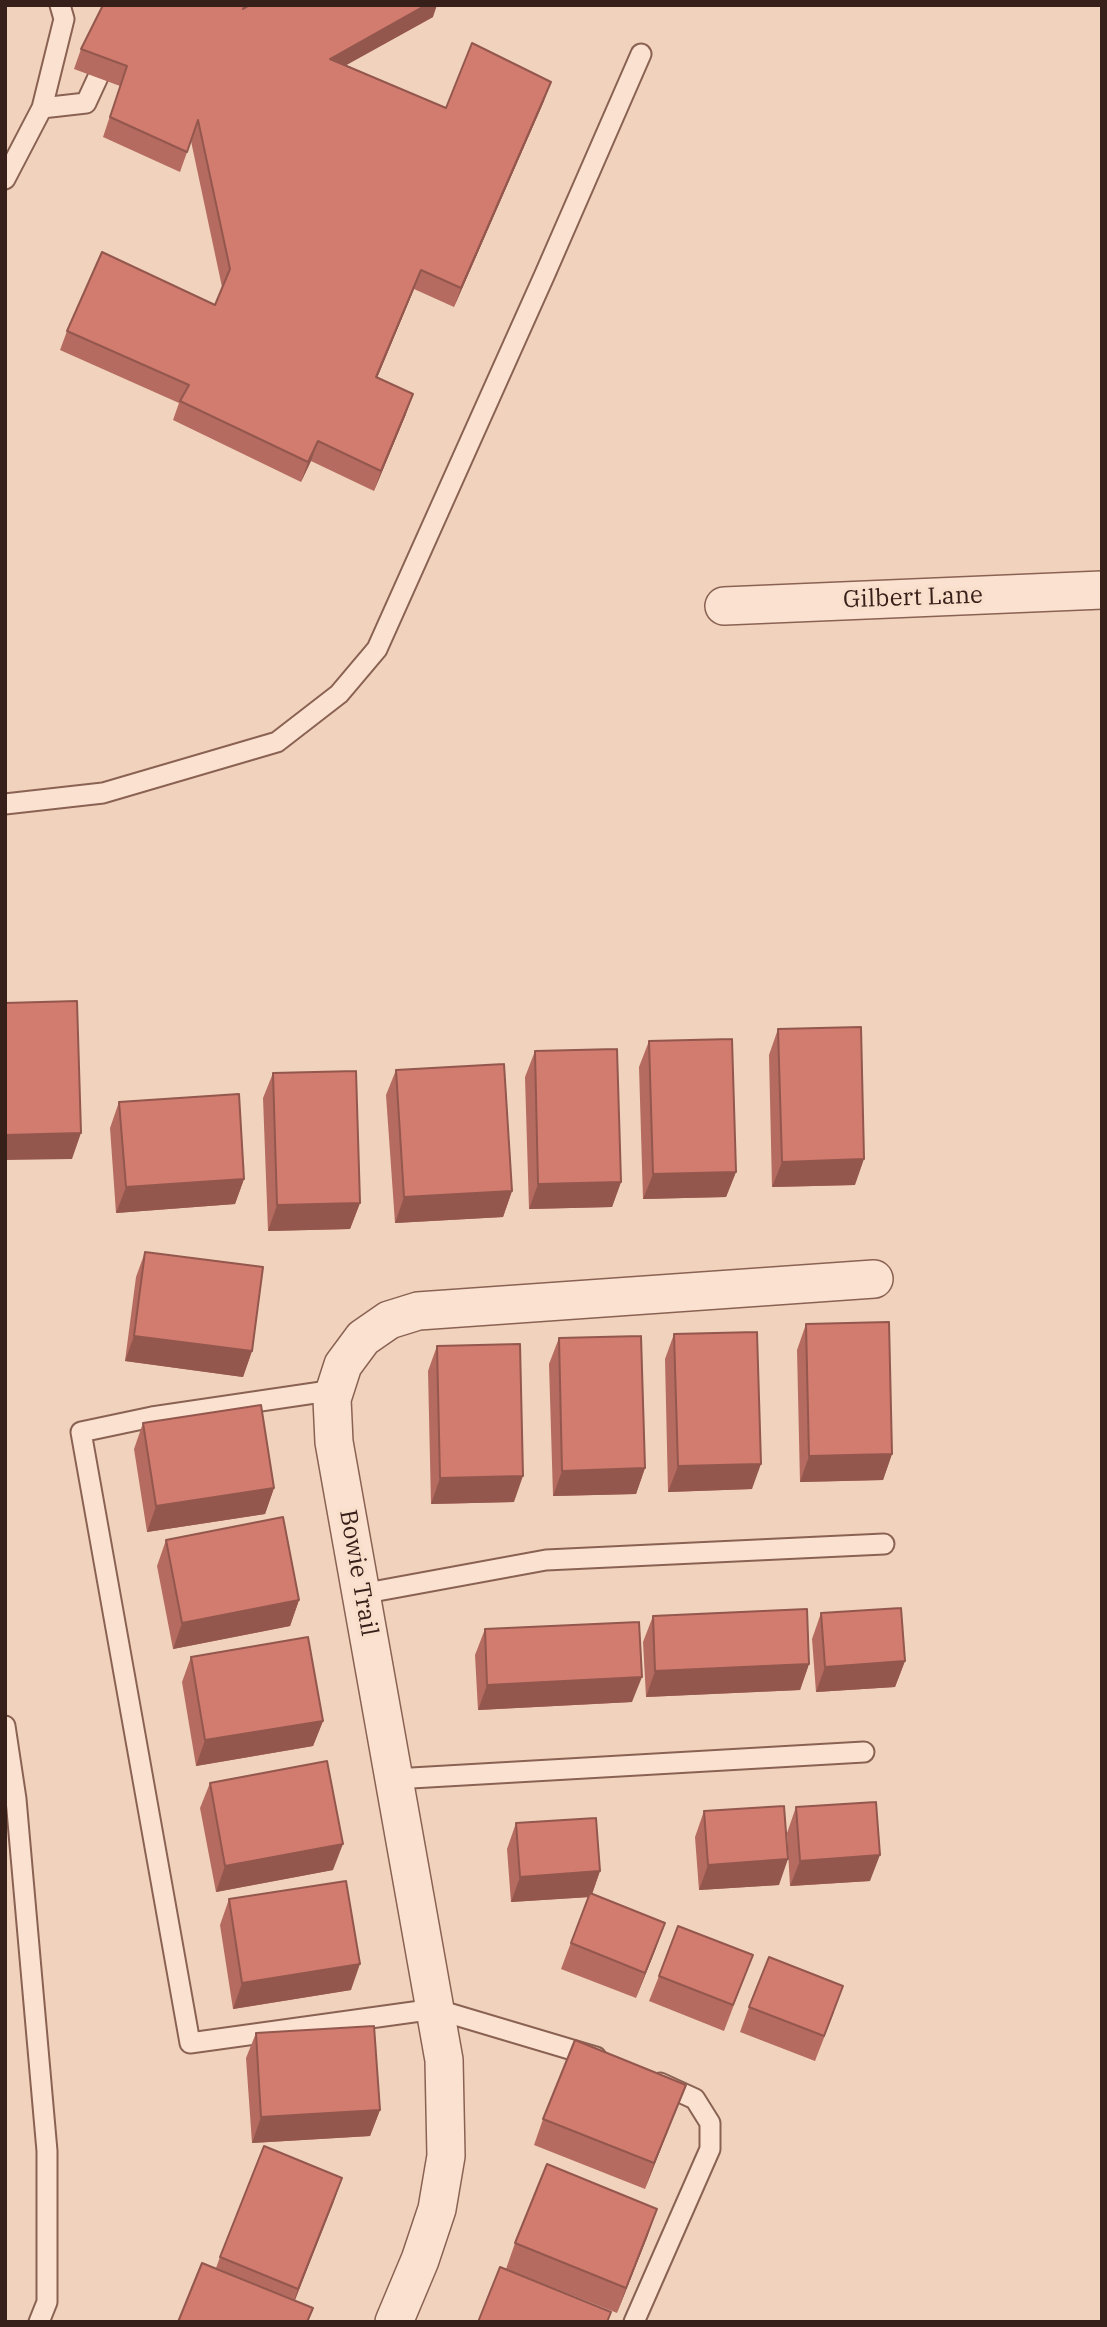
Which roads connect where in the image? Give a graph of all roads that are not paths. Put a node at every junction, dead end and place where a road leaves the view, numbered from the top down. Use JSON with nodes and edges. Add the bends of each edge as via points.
{"nodes":[{"id":1,"x":60,"y":5,"type":"edge"},
{"id":2,"x":640,"y":54,"type":"dead end"},
{"id":3,"x":98,"y":77,"type":"edge"},
{"id":4,"x":42,"y":108,"type":"junction"},
{"id":5,"x":5,"y":179,"type":"edge"},
{"id":6,"x":1102,"y":590,"type":"edge"},
{"id":7,"x":724,"y":606,"type":"dead end"},
{"id":8,"x":5,"y":804,"type":"edge"},
{"id":9,"x":874,"y":1279,"type":"dead end"},
{"id":10,"x":335,"y":1390,"type":"junction"},
{"id":11,"x":884,"y":1545,"type":"dead end"},
{"id":12,"x":361,"y":1594,"type":"junction"},
{"id":13,"x":5,"y":1726,"type":"edge"},
{"id":14,"x":864,"y":1752,"type":"dead end"},
{"id":15,"x":394,"y":1779,"type":"junction"},
{"id":16,"x":435,"y":2009,"type":"junction"},
{"id":17,"x":618,"y":2063,"type":"edge"},
{"id":18,"x":640,"y":2073,"type":"edge"},
{"id":19,"x":39,"y":2322,"type":"edge"},
{"id":20,"x":394,"y":2322,"type":"edge"},
{"id":21,"x":634,"y":2322,"type":"edge"}],
"edges":[{"from":1,"to":4,"type":"lane","via":[[64,19]]},
{"from":2,"to":8,"type":"lane","via":[[377,649],[339,694],[277,742],[103,793]]},
{"from":3,"to":4,"type":"lane","via":[[86,103]]},
{"from":4,"to":5,"type":"lane"},
{"from":6,"to":7,"type":"street","name":"Gilbert Lane"},
{"from":9,"to":10,"type":"street","name":"Bowie Trail","via":[[418,1311],[389,1320],[363,1338],[343,1365]]},
{"from":10,"to":12,"type":"street","name":"Bowie Trail","via":[[334,1441]]},
{"from":10,"to":16,"type":"lane","via":[[81,1432],[190,2043]]},
{"from":11,"to":12,"type":"lane","via":[[547,1560]]},
{"from":12,"to":15,"type":"street","name":"Bowie Trail"},
{"from":13,"to":19,"type":"lane","via":[[16,1799],[47,2151],[47,2302]]},
{"from":14,"to":15,"type":"lane"},
{"from":15,"to":16,"type":"street","name":"Bowie Trail"},
{"from":16,"to":17,"type":"lane"},
{"from":16,"to":20,"type":"street","name":"Bowie Trail","via":[[444,2060],[446,2155],[437,2209]]},
{"from":18,"to":21,"type":"lane","via":[[695,2099],[710,2123],[710,2149]]}]}
